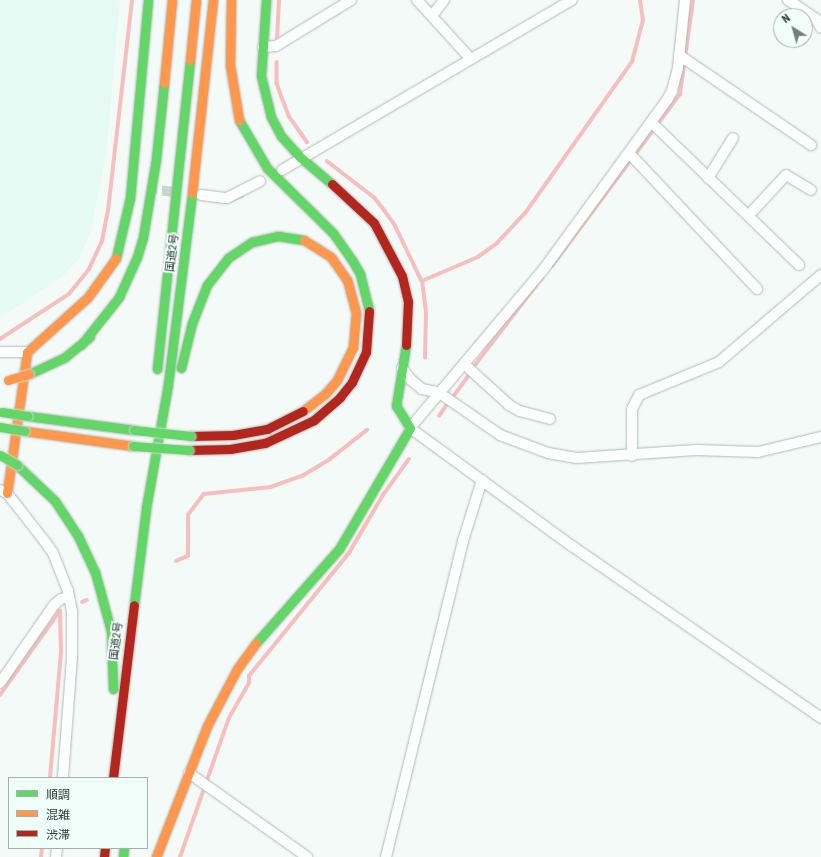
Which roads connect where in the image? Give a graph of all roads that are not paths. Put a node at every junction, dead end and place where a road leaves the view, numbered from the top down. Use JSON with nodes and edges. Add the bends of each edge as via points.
{"nodes":[{"id":1,"x":148,"y":0,"type":"edge"},
{"id":2,"x":172,"y":0,"type":"edge"},
{"id":3,"x":196,"y":0,"type":"edge"},
{"id":4,"x":213,"y":0,"type":"edge"},
{"id":5,"x":231,"y":0,"type":"edge"},
{"id":6,"x":266,"y":0,"type":"edge"},
{"id":7,"x":351,"y":0,"type":"edge"},
{"id":8,"x":417,"y":0,"type":"edge"},
{"id":9,"x":444,"y":0,"type":"edge"},
{"id":10,"x":572,"y":0,"type":"edge"},
{"id":11,"x":684,"y":0,"type":"edge"},
{"id":12,"x":788,"y":0,"type":"edge"},
{"id":13,"x":241,"y":15,"type":"dead end"},
{"id":14,"x":432,"y":16,"type":"junction"},
{"id":15,"x":821,"y":28,"type":"edge"},
{"id":16,"x":263,"y":47,"type":"junction"},
{"id":17,"x":683,"y":57,"type":"junction"},
{"id":18,"x":470,"y":58,"type":"junction"},
{"id":19,"x":240,"y":124,"type":"junction"},
{"id":20,"x":654,"y":125,"type":"junction"},
{"id":21,"x":733,"y":138,"type":"dead end"},
{"id":22,"x":811,"y":145,"type":"dead end"},
{"id":23,"x":632,"y":156,"type":"junction"},
{"id":24,"x":300,"y":157,"type":"junction"},
{"id":25,"x":282,"y":170,"type":"dead end"},
{"id":26,"x":708,"y":178,"type":"junction"},
{"id":27,"x":177,"y":181,"type":"junction"},
{"id":28,"x":260,"y":181,"type":"dead end"},
{"id":29,"x":131,"y":187,"type":"junction"},
{"id":30,"x":145,"y":188,"type":"tunnel mouth"},
{"id":31,"x":811,"y":190,"type":"dead end"},
{"id":32,"x":201,"y":195,"type":"dead end"},
{"id":33,"x":162,"y":213,"type":"dead end"},
{"id":34,"x":749,"y":215,"type":"junction"},
{"id":35,"x":799,"y":265,"type":"dead end"},
{"id":36,"x":144,"y":266,"type":"dead end"},
{"id":37,"x":821,"y":275,"type":"edge"},
{"id":38,"x":758,"y":289,"type":"dead end"},
{"id":39,"x":81,"y":346,"type":"junction"},
{"id":40,"x":0,"y":352,"type":"edge"},
{"id":41,"x":27,"y":352,"type":"junction"},
{"id":42,"x":464,"y":364,"type":"junction"},
{"id":43,"x":402,"y":368,"type":"junction"},
{"id":44,"x":4,"y":381,"type":"edge"},
{"id":45,"x":156,"y":381,"type":"dead end"},
{"id":46,"x":438,"y":392,"type":"junction"},
{"id":47,"x":154,"y":405,"type":"dead end"},
{"id":48,"x":1,"y":412,"type":"edge"},
{"id":49,"x":162,"y":418,"type":"junction"},
{"id":50,"x":550,"y":419,"type":"dead end"},
{"id":51,"x":0,"y":427,"type":"edge"},
{"id":52,"x":410,"y":428,"type":"junction"},
{"id":53,"x":821,"y":437,"type":"edge"},
{"id":54,"x":0,"y":455,"type":"edge"},
{"id":55,"x":632,"y":456,"type":"junction"},
{"id":56,"x":482,"y":480,"type":"junction"},
{"id":57,"x":4,"y":492,"type":"edge"},
{"id":58,"x":146,"y":508,"type":"junction"},
{"id":59,"x":135,"y":591,"type":"junction"},
{"id":60,"x":69,"y":597,"type":"junction"},
{"id":61,"x":0,"y":682,"type":"edge"},
{"id":62,"x":133,"y":696,"type":"dead end"},
{"id":63,"x":821,"y":718,"type":"edge"},
{"id":64,"x":189,"y":773,"type":"junction"},
{"id":65,"x":63,"y":777,"type":"edge"},
{"id":66,"x":113,"y":777,"type":"edge"},
{"id":67,"x":113,"y":777,"type":"edge"},
{"id":68,"x":156,"y":857,"type":"edge"},
{"id":69,"x":307,"y":857,"type":"edge"},
{"id":70,"x":386,"y":857,"type":"edge"}],
"edges":[{"from":1,"to":29,"type":"main road"},
{"from":2,"to":39,"type":"main road","via":[[156,159],[138,257],[119,297]]},
{"from":3,"to":27,"type":"main road","name":"国道2号"},
{"from":4,"to":49,"type":"main road","name":"国道2号","via":[[188,234]]},
{"from":5,"to":19,"type":"main road","via":[[230,72]]},
{"from":6,"to":16,"type":"main road"},
{"from":7,"to":16,"type":"street","via":[[276,46]]},
{"from":8,"to":14,"type":"street"},
{"from":9,"to":14,"type":"street"},
{"from":10,"to":18,"type":"street"},
{"from":11,"to":17,"type":"street"},
{"from":12,"to":15,"type":"street","via":[[816,19]]},
{"from":13,"to":19,"type":"main road","via":[[236,80]]},
{"from":14,"to":18,"type":"street"},
{"from":16,"to":24,"type":"main road","via":[[261,76],[266,103],[281,136]]},
{"from":17,"to":20,"type":"street","via":[[672,91]]},
{"from":17,"to":22,"type":"street"},
{"from":18,"to":24,"type":"street"},
{"from":19,"to":51,"type":"main road","bridge":true,"via":[[267,168],[333,233],[360,274],[369,304],[369,335],[366,352],[352,382],[340,397],[314,420],[265,443],[230,449],[190,450],[133,446]]},
{"from":20,"to":23,"type":"street"},
{"from":20,"to":26,"type":"street"},
{"from":21,"to":26,"type":"street"},
{"from":23,"to":38,"type":"street"},
{"from":23,"to":42,"type":"street","via":[[543,270]]},
{"from":24,"to":25,"type":"street"},
{"from":24,"to":43,"type":"main road","via":[[347,196],[374,223],[397,264],[405,288],[408,316]]},
{"from":26,"to":34,"type":"street"},
{"from":27,"to":33,"type":"main road"},
{"from":27,"to":45,"type":"main road","name":"国道2号"},
{"from":28,"to":32,"type":"street","via":[[228,198]]},
{"from":29,"to":30,"type":"street"},
{"from":29,"to":41,"type":"main road","via":[[121,243],[110,268],[88,297],[34,342]]},
{"from":31,"to":34,"type":"street","via":[[786,175]]},
{"from":34,"to":35,"type":"street"},
{"from":36,"to":39,"type":"main road","via":[[113,315]]},
{"from":37,"to":55,"type":"street","via":[[719,362],[639,395],[632,409]]},
{"from":39,"to":44,"type":"main road","bridge":true,"via":[[47,366]]},
{"from":40,"to":41,"type":"street"},
{"from":41,"to":57,"type":"main road"},
{"from":42,"to":46,"type":"street"},
{"from":42,"to":50,"type":"street","via":[[509,405],[520,411]]},
{"from":43,"to":46,"type":"street","via":[[422,389]]},
{"from":43,"to":52,"type":"main road","via":[[396,406]]},
{"from":46,"to":52,"type":"street"},
{"from":46,"to":55,"type":"street","via":[[482,424],[522,446],[548,454],[577,458]]},
{"from":47,"to":58,"type":"main road","name":"国道2号"},
{"from":48,"to":49,"type":"main road","bridge":true,"via":[[191,436],[233,435],[267,429],[298,415],[325,394],[337,380],[353,347],[356,313],[347,280],[339,267],[320,248],[294,237],[265,238],[240,249],[217,269],[198,303],[177,390]]},
{"from":49,"to":58,"type":"main road","name":"国道2号"},
{"from":52,"to":56,"type":"street"},
{"from":52,"to":64,"type":"main road","via":[[339,549],[255,644],[237,669],[207,726]]},
{"from":53,"to":55,"type":"street","via":[[758,452],[696,450]]},
{"from":54,"to":66,"type":"main road","bridge":true,"via":[[17,465],[42,487],[67,518],[87,553],[102,591],[113,652]]},
{"from":56,"to":63,"type":"street","via":[[572,546]]},
{"from":56,"to":70,"type":"street","via":[[463,540]]},
{"from":57,"to":60,"type":"street","via":[[53,553]]},
{"from":58,"to":59,"type":"main road","name":"国道2号"},
{"from":59,"to":62,"type":"main road","via":[[137,658]]},
{"from":59,"to":67,"type":"main road","name":"国道2号"},
{"from":60,"to":61,"type":"street","via":[[61,598],[54,605]]},
{"from":60,"to":65,"type":"street","via":[[72,656]]},
{"from":64,"to":68,"type":"main road"},
{"from":64,"to":69,"type":"street"}]}
